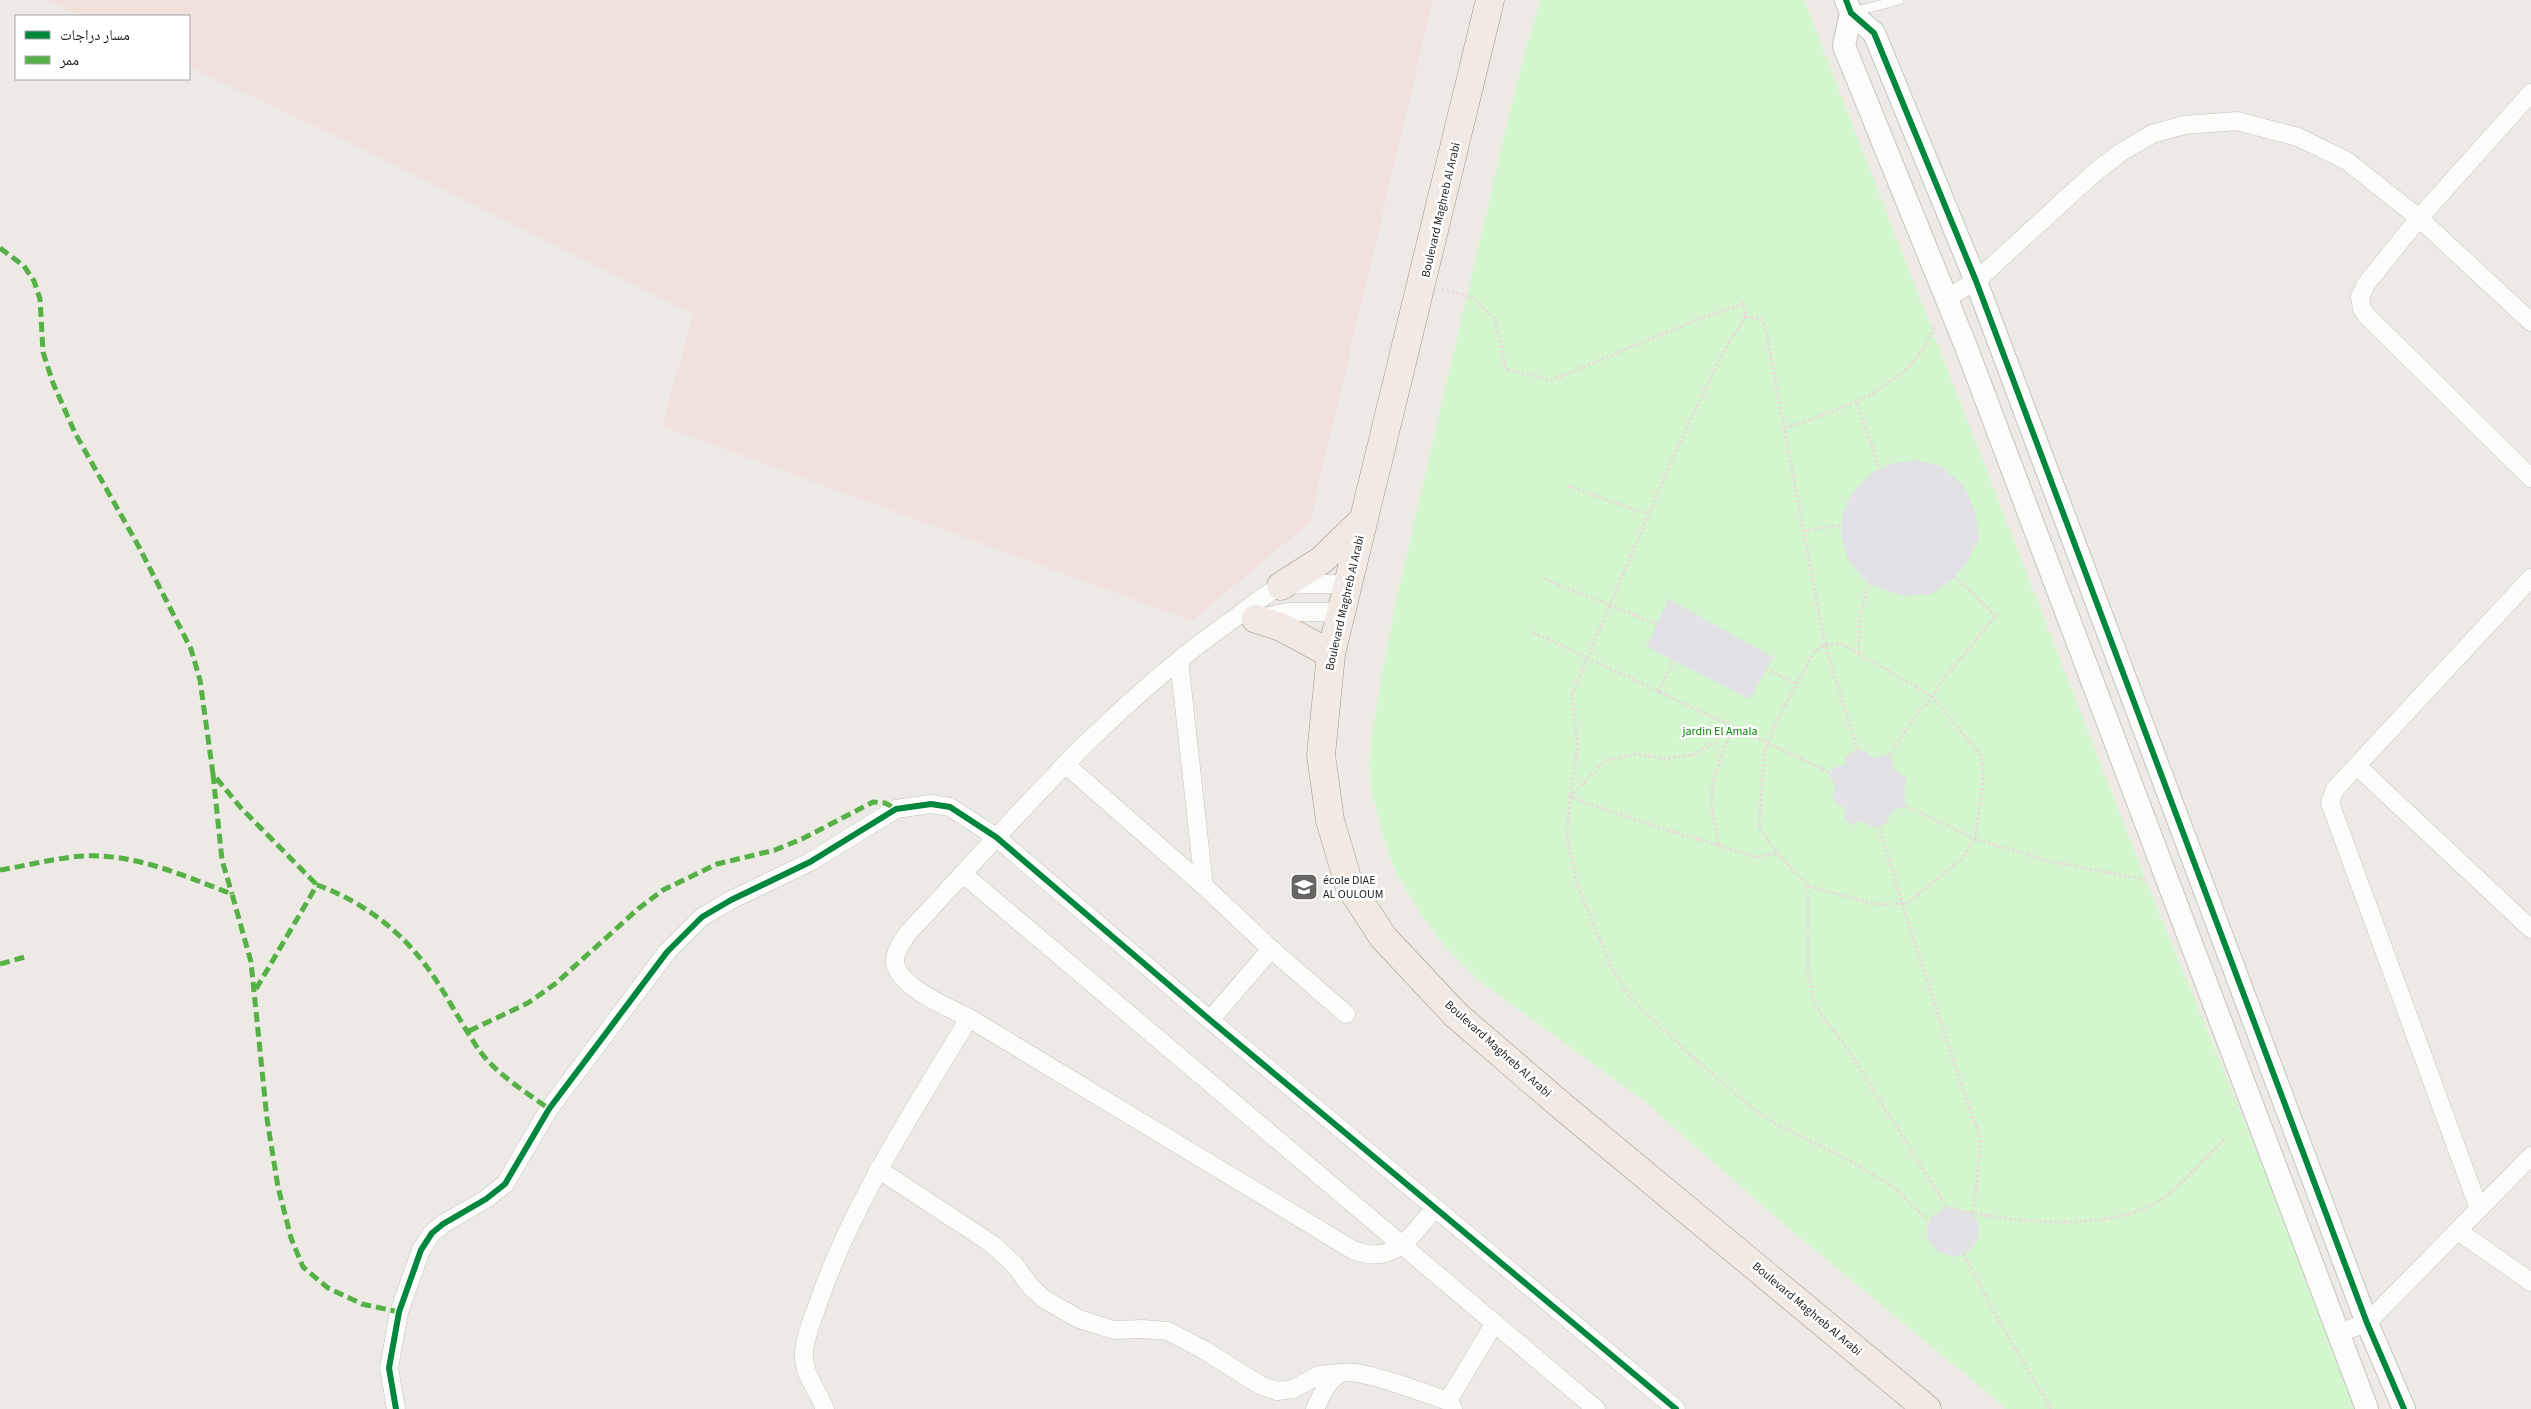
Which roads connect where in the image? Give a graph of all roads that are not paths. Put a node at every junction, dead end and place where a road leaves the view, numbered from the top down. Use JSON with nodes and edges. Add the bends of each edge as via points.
{"nodes":[{"id":1,"x":1490,"y":0,"type":"edge"},
{"id":2,"x":1899,"y":0,"type":"edge"},
{"id":3,"x":1849,"y":6,"type":"edge"},
{"id":4,"x":2528,"y":101,"type":"edge"},
{"id":5,"x":2419,"y":218,"type":"junction"},
{"id":6,"x":1976,"y":281,"type":"junction"},
{"id":7,"x":1945,"y":299,"type":"junction"},
{"id":8,"x":2531,"y":322,"type":"edge"},
{"id":9,"x":2531,"y":478,"type":"edge"},
{"id":10,"x":1364,"y":519,"type":"junction"},
{"id":11,"x":2068,"y":522,"type":"junction"},
{"id":12,"x":2035,"y":533,"type":"junction"},
{"id":13,"x":2531,"y":578,"type":"edge"},
{"id":14,"x":1347,"y":584,"type":"junction"},
{"id":15,"x":1281,"y":586,"type":"junction"},
{"id":16,"x":1341,"y":612,"type":"junction"},
{"id":17,"x":1256,"y":619,"type":"junction"},
{"id":18,"x":1217,"y":631,"type":"junction"},
{"id":19,"x":1331,"y":654,"type":"junction"},
{"id":20,"x":1178,"y":660,"type":"junction"},
{"id":21,"x":1065,"y":764,"type":"junction"},
{"id":22,"x":2357,"y":766,"type":"junction"},
{"id":23,"x":996,"y":837,"type":"junction"},
{"id":24,"x":963,"y":874,"type":"junction"},
{"id":25,"x":1204,"y":886,"type":"junction"},
{"id":26,"x":2531,"y":928,"type":"edge"},
{"id":27,"x":1271,"y":949,"type":"junction"},
{"id":28,"x":1346,"y":1014,"type":"dead end"},
{"id":29,"x":969,"y":1018,"type":"junction"},
{"id":30,"x":1210,"y":1020,"type":"junction"},
{"id":31,"x":2531,"y":1156,"type":"edge"},
{"id":32,"x":878,"y":1169,"type":"junction"},
{"id":33,"x":1434,"y":1208,"type":"junction"},
{"id":34,"x":2478,"y":1209,"type":"junction"},
{"id":35,"x":2458,"y":1231,"type":"junction"},
{"id":36,"x":1402,"y":1246,"type":"junction"},
{"id":37,"x":2531,"y":1282,"type":"edge"},
{"id":38,"x":2367,"y":1323,"type":"junction"},
{"id":39,"x":1494,"y":1324,"type":"junction"},
{"id":40,"x":2338,"y":1333,"type":"junction"},
{"id":41,"x":1340,"y":1373,"type":"junction"},
{"id":42,"x":1450,"y":1405,"type":"edge"},
{"id":43,"x":396,"y":1409,"type":"edge"},
{"id":44,"x":825,"y":1409,"type":"edge"},
{"id":45,"x":1315,"y":1409,"type":"edge"},
{"id":46,"x":1596,"y":1409,"type":"edge"},
{"id":47,"x":1676,"y":1409,"type":"edge"},
{"id":48,"x":1927,"y":1409,"type":"edge"},
{"id":49,"x":2367,"y":1409,"type":"edge"},
{"id":50,"x":2404,"y":1409,"type":"edge"}],
"edges":[{"from":1,"to":10,"type":"main road","name":"Boulevard Maghreb Al Arabi"},
{"from":2,"to":3,"type":"lane"},
{"from":3,"to":6,"type":"street","via":[[1874,33]]},
{"from":3,"to":7,"type":"street","via":[[1844,46]]},
{"from":4,"to":5,"type":"street"},
{"from":5,"to":6,"type":"street","via":[[2346,161],[2298,137],[2237,122],[2184,125],[2152,134],[2094,173]]},
{"from":5,"to":8,"type":"street"},
{"from":5,"to":9,"type":"street","via":[[2362,289],[2362,309]]},
{"from":6,"to":7,"type":"street"},
{"from":6,"to":11,"type":"street"},
{"from":7,"to":12,"type":"street","via":[[1965,344]]},
{"from":10,"to":14,"type":"main road","name":"Boulevard Maghreb Al Arabi"},
{"from":10,"to":15,"type":"main road","via":[[1322,560]]},
{"from":11,"to":12,"type":"street"},
{"from":11,"to":38,"type":"street"},
{"from":12,"to":40,"type":"street"},
{"from":13,"to":22,"type":"street"},
{"from":14,"to":15,"type":"street"},
{"from":14,"to":16,"type":"main road","name":"Boulevard Maghreb Al Arabi"},
{"from":15,"to":18,"type":"street"},
{"from":16,"to":17,"type":"street","via":[[1288,612]]},
{"from":16,"to":19,"type":"main road","name":"Boulevard Maghreb Al Arabi"},
{"from":17,"to":18,"type":"street"},
{"from":17,"to":19,"type":"main road","via":[[1281,627]]},
{"from":18,"to":20,"type":"street"},
{"from":19,"to":48,"type":"main road","name":"Boulevard Maghreb Al Arabi","via":[[1321,755],[1330,820],[1349,885],[1383,937],[1456,1015]]},
{"from":20,"to":21,"type":"street","via":[[1115,714]]},
{"from":20,"to":25,"type":"street"},
{"from":21,"to":23,"type":"street"},
{"from":21,"to":25,"type":"street"},
{"from":22,"to":26,"type":"street"},
{"from":22,"to":34,"type":"street","via":[[2335,789],[2330,803],[2333,816]]},
{"from":23,"to":24,"type":"street"},
{"from":23,"to":30,"type":"street"},
{"from":23,"to":43,"type":"street","via":[[950,807],[931,804],[896,809],[810,862],[702,917],[685,932],[549,1109],[505,1184],[438,1228],[421,1250],[398,1312],[389,1368]]},
{"from":24,"to":29,"type":"street","via":[[906,934],[895,962],[903,979],[914,988]]},
{"from":24,"to":36,"type":"street"},
{"from":25,"to":27,"type":"street"},
{"from":27,"to":28,"type":"street"},
{"from":27,"to":30,"type":"street"},
{"from":29,"to":32,"type":"street"},
{"from":29,"to":36,"type":"street","via":[[1353,1250],[1368,1256]]},
{"from":30,"to":33,"type":"street"},
{"from":31,"to":34,"type":"street"},
{"from":32,"to":41,"type":"street","via":[[992,1244],[1044,1299],[1079,1319],[1114,1330],[1168,1331],[1260,1385],[1277,1391],[1293,1389],[1319,1375]]},
{"from":32,"to":44,"type":"street","via":[[830,1271],[807,1338],[805,1368]]},
{"from":33,"to":36,"type":"street"},
{"from":33,"to":47,"type":"street"},
{"from":34,"to":35,"type":"street"},
{"from":35,"to":37,"type":"street"},
{"from":35,"to":38,"type":"street"},
{"from":36,"to":39,"type":"street"},
{"from":38,"to":40,"type":"street"},
{"from":38,"to":50,"type":"street"},
{"from":39,"to":42,"type":"street"},
{"from":39,"to":46,"type":"street"},
{"from":40,"to":49,"type":"street"},
{"from":41,"to":42,"type":"street","via":[[1357,1372]]},
{"from":41,"to":45,"type":"street","via":[[1329,1383]]}]}
